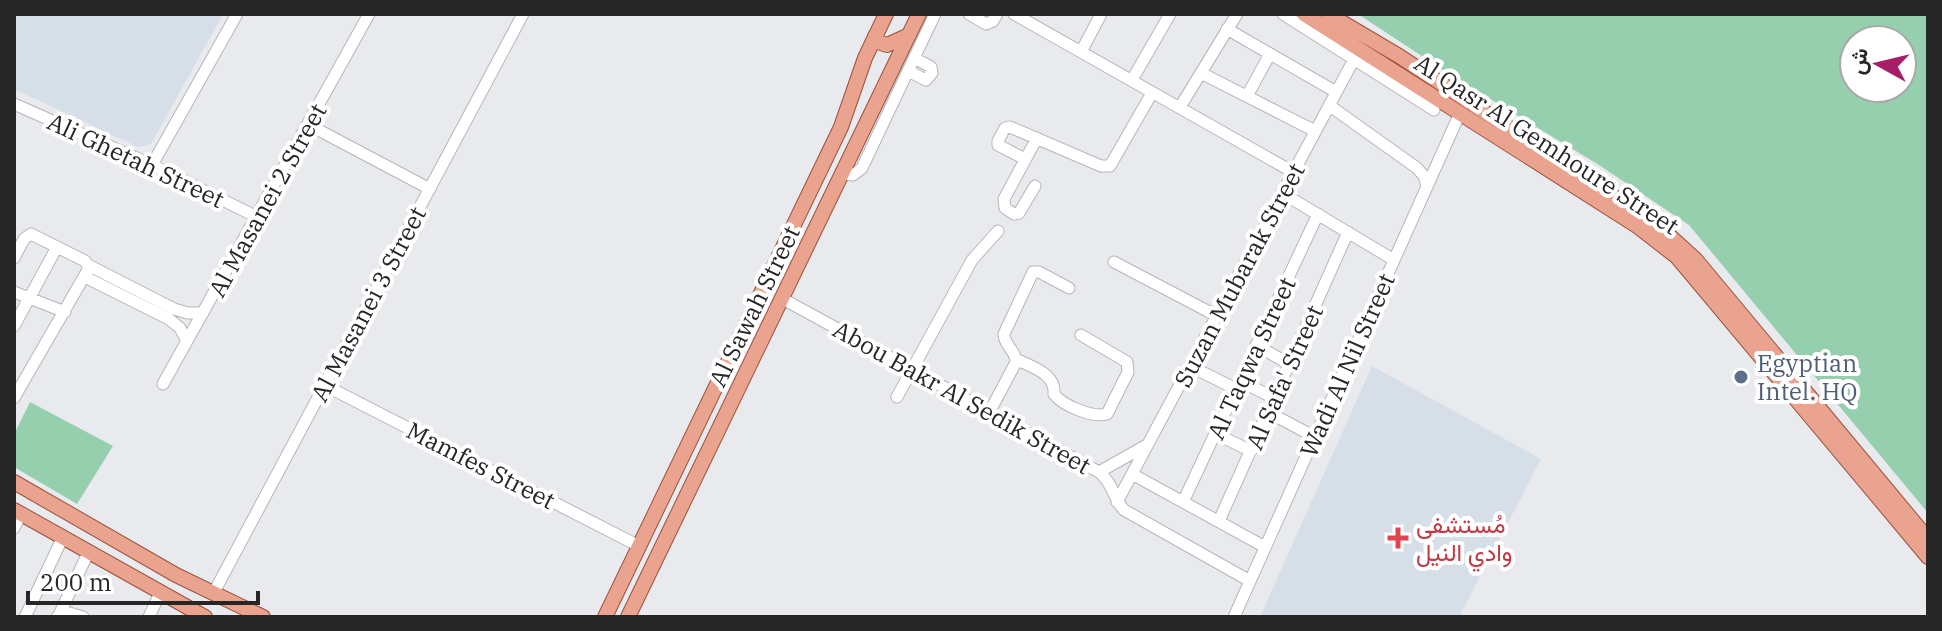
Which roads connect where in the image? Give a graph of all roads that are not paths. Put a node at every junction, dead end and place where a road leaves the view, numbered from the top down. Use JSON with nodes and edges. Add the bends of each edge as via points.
{"nodes":[{"id":1,"x":237,"y":14,"type":"edge"},
{"id":2,"x":369,"y":14,"type":"edge"},
{"id":3,"x":523,"y":14,"type":"edge"},
{"id":4,"x":886,"y":14,"type":"edge"},
{"id":5,"x":919,"y":14,"type":"edge"},
{"id":6,"x":935,"y":14,"type":"edge"},
{"id":7,"x":969,"y":14,"type":"edge"},
{"id":8,"x":997,"y":14,"type":"edge"},
{"id":9,"x":1014,"y":14,"type":"edge"},
{"id":10,"x":1101,"y":14,"type":"edge"},
{"id":11,"x":1170,"y":14,"type":"edge"},
{"id":12,"x":1237,"y":14,"type":"edge"},
{"id":13,"x":1283,"y":14,"type":"edge"},
{"id":14,"x":1304,"y":14,"type":"edge"},
{"id":15,"x":1328,"y":14,"type":"edge"},
{"id":16,"x":1032,"y":18,"type":"edge"},
{"id":17,"x":1227,"y":29,"type":"junction"},
{"id":18,"x":909,"y":35,"type":"junction"},
{"id":19,"x":875,"y":36,"type":"junction"},
{"id":20,"x":1081,"y":52,"type":"junction"},
{"id":21,"x":1270,"y":54,"type":"junction"},
{"id":22,"x":1357,"y":54,"type":"junction"},
{"id":23,"x":914,"y":58,"type":"junction"},
{"id":24,"x":908,"y":71,"type":"junction"},
{"id":25,"x":1201,"y":73,"type":"junction"},
{"id":26,"x":887,"y":80,"type":"junction"},
{"id":27,"x":1132,"y":80,"type":"junction"},
{"id":28,"x":857,"y":81,"type":"junction"},
{"id":29,"x":1336,"y":92,"type":"junction"},
{"id":30,"x":1152,"y":93,"type":"junction"},
{"id":31,"x":1247,"y":96,"type":"junction"},
{"id":32,"x":14,"y":104,"type":"edge"},
{"id":33,"x":1330,"y":106,"type":"junction"},
{"id":34,"x":1180,"y":107,"type":"junction"},
{"id":35,"x":1434,"y":110,"type":"dead end"},
{"id":36,"x":1460,"y":113,"type":"junction"},
{"id":37,"x":309,"y":125,"type":"junction"},
{"id":38,"x":1315,"y":131,"type":"junction"},
{"id":39,"x":1037,"y":138,"type":"junction"},
{"id":40,"x":1025,"y":159,"type":"junction"},
{"id":41,"x":152,"y":165,"type":"junction"},
{"id":42,"x":1293,"y":172,"type":"junction"},
{"id":43,"x":842,"y":174,"type":"junction"},
{"id":44,"x":1035,"y":186,"type":"dead end"},
{"id":45,"x":1427,"y":186,"type":"junction"},
{"id":46,"x":430,"y":189,"type":"junction"},
{"id":47,"x":1282,"y":193,"type":"junction"},
{"id":48,"x":1318,"y":214,"type":"junction"},
{"id":49,"x":257,"y":217,"type":"junction"},
{"id":50,"x":998,"y":231,"type":"dead end"},
{"id":51,"x":1348,"y":232,"type":"junction"},
{"id":52,"x":19,"y":236,"type":"edge"},
{"id":53,"x":57,"y":247,"type":"junction"},
{"id":54,"x":14,"y":258,"type":"edge"},
{"id":55,"x":1394,"y":260,"type":"junction"},
{"id":56,"x":1114,"y":262,"type":"dead end"},
{"id":57,"x":87,"y":271,"type":"junction"},
{"id":58,"x":1069,"y":288,"type":"dead end"},
{"id":59,"x":14,"y":292,"type":"edge"},
{"id":60,"x":29,"y":298,"type":"junction"},
{"id":61,"x":783,"y":299,"type":"junction"},
{"id":62,"x":65,"y":312,"type":"junction"},
{"id":63,"x":203,"y":313,"type":"junction"},
{"id":64,"x":1217,"y":316,"type":"junction"},
{"id":65,"x":14,"y":326,"type":"edge"},
{"id":66,"x":1081,"y":335,"type":"dead end"},
{"id":67,"x":1755,"y":340,"type":"junction"},
{"id":68,"x":187,"y":341,"type":"junction"},
{"id":69,"x":1256,"y":345,"type":"junction"},
{"id":70,"x":1768,"y":356,"type":"junction"},
{"id":71,"x":1016,"y":362,"type":"junction"},
{"id":72,"x":1289,"y":364,"type":"junction"},
{"id":73,"x":1190,"y":366,"type":"junction"},
{"id":74,"x":913,"y":369,"type":"junction"},
{"id":75,"x":163,"y":384,"type":"dead end"},
{"id":76,"x":324,"y":385,"type":"junction"},
{"id":77,"x":1238,"y":385,"type":"junction"},
{"id":78,"x":897,"y":397,"type":"dead end"},
{"id":79,"x":14,"y":398,"type":"edge"},
{"id":80,"x":1274,"y":398,"type":"junction"},
{"id":81,"x":990,"y":411,"type":"junction"},
{"id":82,"x":1268,"y":412,"type":"junction"},
{"id":83,"x":1216,"y":434,"type":"junction"},
{"id":84,"x":1315,"y":437,"type":"junction"},
{"id":85,"x":1148,"y":445,"type":"junction"},
{"id":86,"x":1251,"y":451,"type":"junction"},
{"id":87,"x":1099,"y":472,"type":"junction"},
{"id":88,"x":1132,"y":474,"type":"junction"},
{"id":89,"x":14,"y":482,"type":"edge"},
{"id":90,"x":1117,"y":502,"type":"junction"},
{"id":91,"x":1183,"y":502,"type":"junction"},
{"id":92,"x":16,"y":518,"type":"edge"},
{"id":93,"x":1219,"y":521,"type":"junction"},
{"id":94,"x":666,"y":537,"type":"junction"},
{"id":95,"x":62,"y":539,"type":"junction"},
{"id":96,"x":1928,"y":539,"type":"edge"},
{"id":97,"x":639,"y":546,"type":"junction"},
{"id":98,"x":1265,"y":547,"type":"junction"},
{"id":99,"x":88,"y":553,"type":"junction"},
{"id":100,"x":1928,"y":557,"type":"edge"},
{"id":101,"x":1250,"y":581,"type":"junction"},
{"id":102,"x":644,"y":584,"type":"junction"},
{"id":103,"x":620,"y":585,"type":"junction"},
{"id":104,"x":160,"y":593,"type":"junction"},
{"id":105,"x":213,"y":594,"type":"junction"},
{"id":106,"x":181,"y":611,"type":"edge"},
{"id":107,"x":14,"y":613,"type":"edge"},
{"id":108,"x":58,"y":616,"type":"edge"},
{"id":109,"x":24,"y":617,"type":"edge"},
{"id":110,"x":83,"y":617,"type":"edge"},
{"id":111,"x":149,"y":617,"type":"edge"},
{"id":112,"x":205,"y":617,"type":"edge"},
{"id":113,"x":263,"y":617,"type":"edge"},
{"id":114,"x":605,"y":617,"type":"edge"},
{"id":115,"x":628,"y":617,"type":"edge"},
{"id":116,"x":1234,"y":617,"type":"edge"}],
"edges":[{"from":1,"to":41,"type":"street"},
{"from":2,"to":37,"type":"street","name":"Al Masanei 2 Street"},
{"from":3,"to":46,"type":"street","name":"Al Masanei 3 Street"},
{"from":4,"to":19,"type":"main road","name":"Al Sawah Street"},
{"from":5,"to":18,"type":"main road","name":"Al Sawah Street"},
{"from":6,"to":23,"type":"street"},
{"from":7,"to":8,"type":"street","via":[[986,24]]},
{"from":9,"to":16,"type":"street"},
{"from":10,"to":20,"type":"street"},
{"from":11,"to":27,"type":"street"},
{"from":12,"to":17,"type":"street"},
{"from":13,"to":22,"type":"street"},
{"from":14,"to":22,"type":"main road","name":"Al Qasr Al Gemhoure Street"},
{"from":15,"to":67,"type":"main road","name":"Al Qasr Al Gemhoure Street","via":[[1662,229],[1696,260]]},
{"from":16,"to":20,"type":"street"},
{"from":17,"to":21,"type":"street"},
{"from":17,"to":25,"type":"street"},
{"from":18,"to":19,"type":"main road","via":[[887,45]]},
{"from":18,"to":26,"type":"main road","name":"Al Sawah Street"},
{"from":19,"to":28,"type":"main road","name":"Al Sawah Street"},
{"from":20,"to":27,"type":"street"},
{"from":21,"to":29,"type":"street"},
{"from":21,"to":31,"type":"street"},
{"from":22,"to":29,"type":"street","name":"Suzan Mubarak Street"},
{"from":22,"to":35,"type":"street"},
{"from":22,"to":36,"type":"main road","name":"Al Qasr Al Gemhoure Street"},
{"from":23,"to":24,"type":"street"},
{"from":23,"to":24,"type":"street","via":[[932,73],[926,80]]},
{"from":24,"to":43,"type":"street","via":[[862,168],[853,175]]},
{"from":25,"to":31,"type":"street"},
{"from":25,"to":34,"type":"street"},
{"from":26,"to":28,"type":"main road","via":[[875,69]]},
{"from":26,"to":43,"type":"main road","name":"Al Sawah Street"},
{"from":27,"to":30,"type":"street"},
{"from":28,"to":97,"type":"main road","name":"Al Sawah Street","via":[[838,132]]},
{"from":29,"to":33,"type":"street","name":"Suzan Mubarak Street"},
{"from":30,"to":34,"type":"street"},
{"from":30,"to":39,"type":"street","via":[[1112,164],[1101,166]]},
{"from":31,"to":38,"type":"street"},
{"from":32,"to":41,"type":"street","name":"Ali Ghetah Street"},
{"from":33,"to":38,"type":"street","name":"Suzan Mubarak Street"},
{"from":33,"to":45,"type":"street","via":[[1421,172]]},
{"from":34,"to":42,"type":"street"},
{"from":36,"to":45,"type":"street","name":"Wadi Al Nil Street"},
{"from":36,"to":67,"type":"main road","name":"Al Qasr Al Gemhoure Street","via":[[1655,238]]},
{"from":37,"to":46,"type":"street"},
{"from":37,"to":49,"type":"street","name":"Al Masanei 2 Street"},
{"from":38,"to":42,"type":"street","name":"Suzan Mubarak Street"},
{"from":39,"to":40,"type":"street"},
{"from":39,"to":40,"type":"street","via":[[1010,127],[1003,130],[998,145]]},
{"from":40,"to":44,"type":"street","via":[[1004,199],[1005,208],[1014,214],[1021,211]]},
{"from":41,"to":49,"type":"street","name":"Ali Ghetah Street"},
{"from":42,"to":47,"type":"street","name":"Suzan Mubarak Street"},
{"from":43,"to":61,"type":"main road","name":"Al Sawah Street"},
{"from":45,"to":55,"type":"street","name":"Wadi Al Nil Street"},
{"from":46,"to":76,"type":"street","name":"Al Masanei 3 Street"},
{"from":47,"to":48,"type":"street"},
{"from":47,"to":64,"type":"street","name":"Suzan Mubarak Street"},
{"from":48,"to":51,"type":"street"},
{"from":48,"to":69,"type":"street","name":"Al Taqwa Street"},
{"from":49,"to":63,"type":"street","name":"Al Masanei 2 Street"},
{"from":50,"to":74,"type":"street","via":[[972,260]]},
{"from":51,"to":55,"type":"street"},
{"from":51,"to":72,"type":"street","name":"Al Safa' Street"},
{"from":52,"to":53,"type":"street","via":[[31,234]]},
{"from":52,"to":54,"type":"street"},
{"from":53,"to":57,"type":"street"},
{"from":53,"to":60,"type":"street"},
{"from":55,"to":84,"type":"street","name":"Wadi Al Nil Street"},
{"from":56,"to":64,"type":"street"},
{"from":57,"to":62,"type":"street"},
{"from":57,"to":63,"type":"street","via":[[174,309]]},
{"from":57,"to":68,"type":"street","via":[[169,319]]},
{"from":58,"to":71,"type":"street","via":[[1033,272],[1004,334]]},
{"from":59,"to":60,"type":"street"},
{"from":60,"to":62,"type":"street"},
{"from":60,"to":65,"type":"street"},
{"from":61,"to":74,"type":"street","name":"Abou Bakr Al Sedik Street"},
{"from":61,"to":94,"type":"main road","name":"Al Sawah Street"},
{"from":62,"to":79,"type":"street"},
{"from":63,"to":68,"type":"street","name":"Al Masanei 2 Street"},
{"from":64,"to":73,"type":"street","name":"Suzan Mubarak Street"},
{"from":66,"to":71,"type":"street","via":[[1124,358],[1128,372],[1104,415],[1060,401],[1051,379]]},
{"from":67,"to":70,"type":"main road","name":"Al Qasr Al Gemhoure Street"},
{"from":68,"to":75,"type":"street","name":"Al Masanei 2 Street"},
{"from":69,"to":72,"type":"street"},
{"from":69,"to":77,"type":"street","name":"Al Taqwa Street"},
{"from":70,"to":96,"type":"main road","name":"Al Qasr Al Gemhoure Street"},
{"from":70,"to":100,"type":"main road","name":"Al Qasr Al Gemhoure Street"},
{"from":71,"to":81,"type":"street"},
{"from":72,"to":80,"type":"street","name":"Al Safa' Street"},
{"from":73,"to":77,"type":"street"},
{"from":73,"to":85,"type":"street","name":"Suzan Mubarak Street"},
{"from":74,"to":78,"type":"street"},
{"from":74,"to":81,"type":"street","name":"Abou Bakr Al Sedik Street"},
{"from":76,"to":97,"type":"street","name":"Mamfes Street"},
{"from":76,"to":105,"type":"street","name":"Al Masanei 3 Street"},
{"from":77,"to":80,"type":"street"},
{"from":77,"to":83,"type":"street","name":"Al Taqwa Street"},
{"from":80,"to":82,"type":"street","name":"Al Safa' Street"},
{"from":81,"to":87,"type":"street","name":"Abou Bakr Al Sedik Street"},
{"from":82,"to":84,"type":"street"},
{"from":82,"to":86,"type":"street","name":"Al Safa' Street"},
{"from":83,"to":86,"type":"street"},
{"from":83,"to":91,"type":"street","name":"Al Taqwa Street"},
{"from":84,"to":98,"type":"street","name":"Wadi Al Nil Street"},
{"from":85,"to":87,"type":"street"},
{"from":85,"to":88,"type":"street","name":"Suzan Mubarak Street"},
{"from":86,"to":93,"type":"street","name":"Al Safa' Street"},
{"from":87,"to":90,"type":"street","name":"Abou Bakr Al Sedik Street","via":[[1111,483]]},
{"from":88,"to":90,"type":"street","name":"Suzan Mubarak Street"},
{"from":88,"to":91,"type":"street"},
{"from":89,"to":105,"type":"main road"},
{"from":90,"to":101,"type":"street","name":"Abou Bakr Al Sedik Street"},
{"from":91,"to":93,"type":"street"},
{"from":92,"to":95,"type":"main road"},
{"from":93,"to":98,"type":"street"},
{"from":94,"to":97,"type":"main road","via":[[650,553]]},
{"from":94,"to":102,"type":"main road","name":"Al Sawah Street"},
{"from":95,"to":99,"type":"main road"},
{"from":95,"to":109,"type":"street"},
{"from":97,"to":103,"type":"main road","name":"Al Sawah Street"},
{"from":98,"to":101,"type":"street","name":"Wadi Al Nil Street"},
{"from":99,"to":104,"type":"main road"},
{"from":99,"to":108,"type":"street"},
{"from":101,"to":116,"type":"street","name":"Wadi Al Nil Street"},
{"from":102,"to":103,"type":"main road","via":[[637,575]]},
{"from":102,"to":115,"type":"main road","name":"Al Sawah Street"},
{"from":103,"to":114,"type":"main road","name":"Al Sawah Street"},
{"from":104,"to":106,"type":"main road"},
{"from":104,"to":111,"type":"street"},
{"from":105,"to":113,"type":"main road"},
{"from":106,"to":112,"type":"main road"},
{"from":107,"to":109,"type":"street"},
{"from":108,"to":110,"type":"street"}]}
